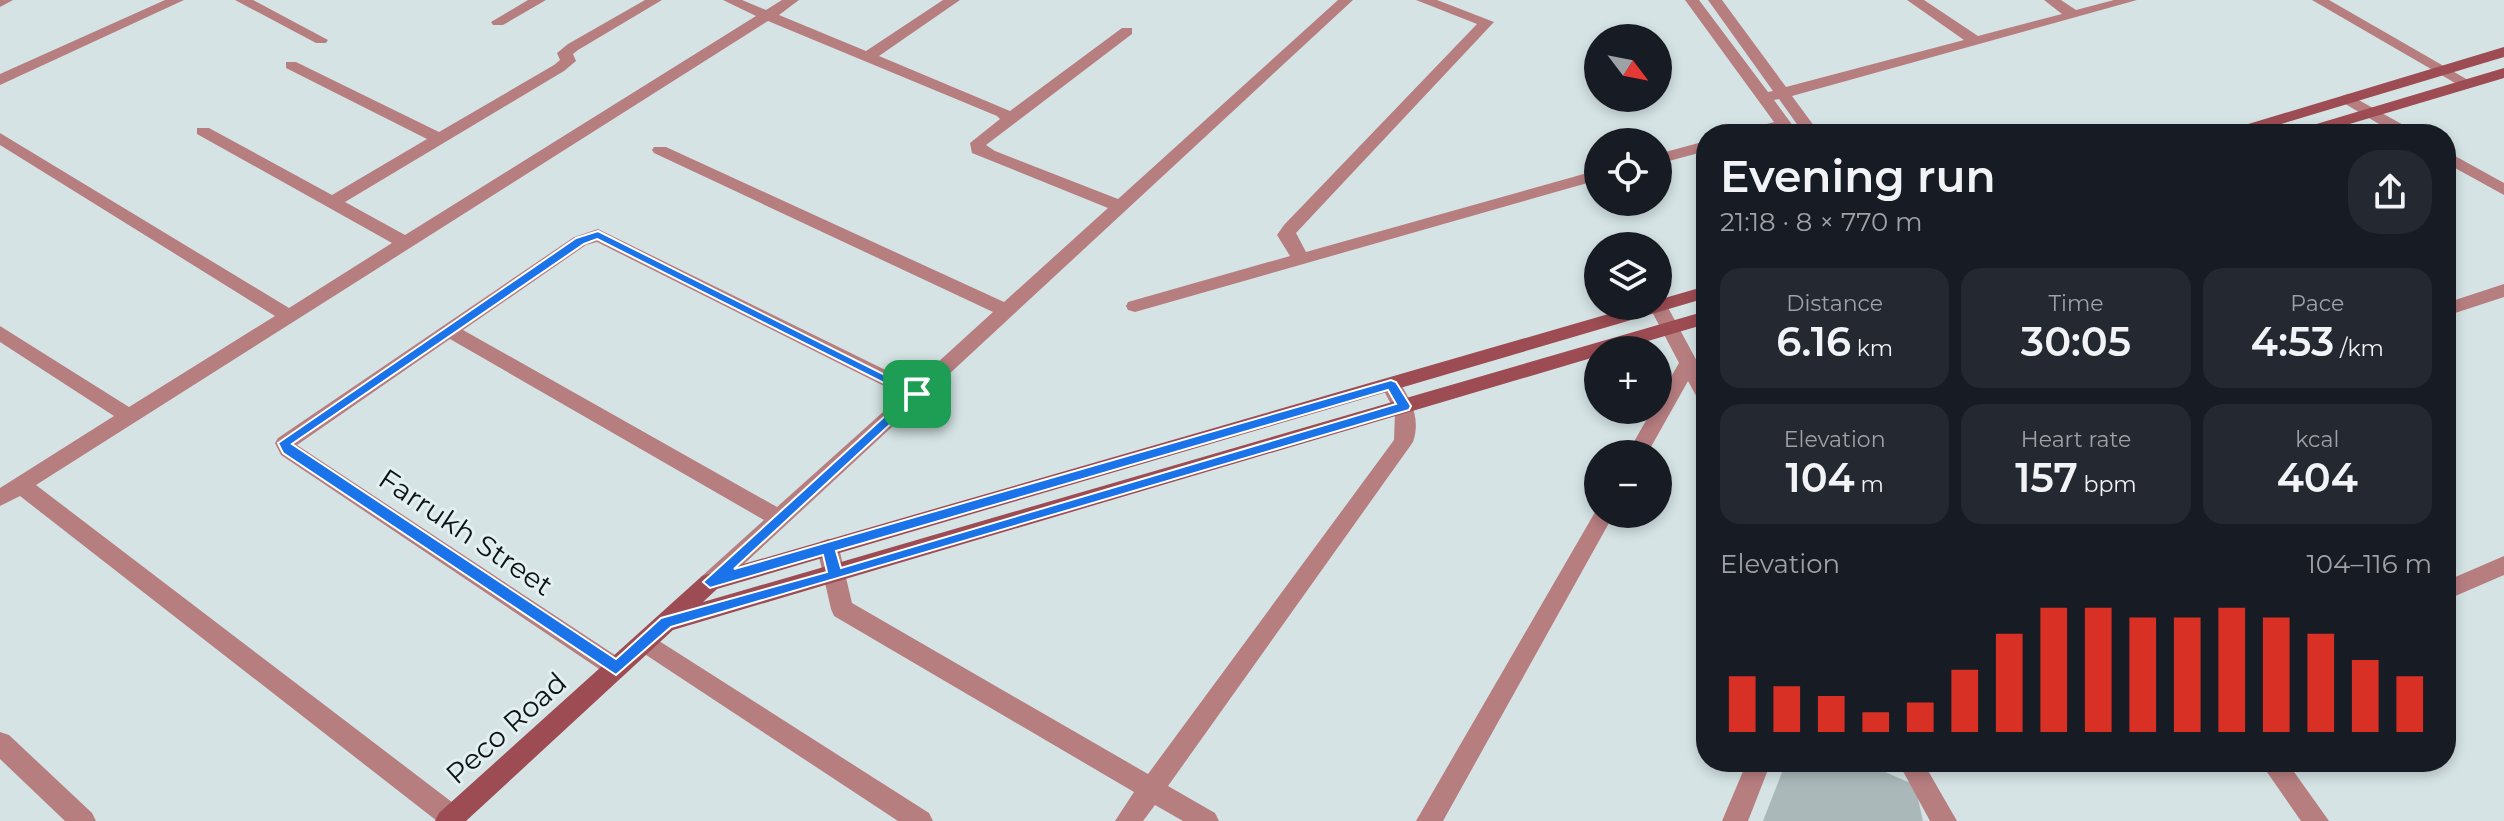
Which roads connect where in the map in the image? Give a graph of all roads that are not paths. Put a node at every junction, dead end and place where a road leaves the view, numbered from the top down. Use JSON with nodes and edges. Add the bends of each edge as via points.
{"nodes":[{"id":1,"x":6,"y":0,"type":"edge"},
{"id":2,"x":177,"y":0,"type":"edge"},
{"id":3,"x":242,"y":0,"type":"edge"},
{"id":4,"x":539,"y":0,"type":"edge"},
{"id":5,"x":655,"y":0,"type":"edge"},
{"id":6,"x":730,"y":0,"type":"edge"},
{"id":7,"x":792,"y":0,"type":"edge"},
{"id":8,"x":953,"y":0,"type":"edge"},
{"id":9,"x":1346,"y":0,"type":"edge"},
{"id":10,"x":1423,"y":0,"type":"edge"},
{"id":11,"x":1692,"y":0,"type":"edge"},
{"id":12,"x":1715,"y":0,"type":"edge"},
{"id":13,"x":1914,"y":0,"type":"edge"},
{"id":14,"x":2051,"y":0,"type":"edge"},
{"id":15,"x":2130,"y":0,"type":"edge"},
{"id":16,"x":2319,"y":0,"type":"edge"},
{"id":17,"x":0,"y":3,"type":"edge"},
{"id":18,"x":768,"y":15,"type":"junction"},
{"id":19,"x":2074,"y":15,"type":"junction"},
{"id":20,"x":498,"y":22,"type":"dead end"},
{"id":21,"x":1127,"y":31,"type":"dead end"},
{"id":22,"x":321,"y":40,"type":"dead end"},
{"id":23,"x":1975,"y":41,"type":"junction"},
{"id":24,"x":2504,"y":52,"type":"edge"},
{"id":25,"x":867,"y":57,"type":"junction"},
{"id":26,"x":291,"y":65,"type":"dead end"},
{"id":27,"x":2443,"y":70,"type":"junction"},
{"id":28,"x":2504,"y":73,"type":"edge"},
{"id":29,"x":0,"y":80,"type":"edge"},
{"id":30,"x":2467,"y":84,"type":"junction"},
{"id":31,"x":1783,"y":95,"type":"junction"},
{"id":32,"x":1765,"y":98,"type":"junction"},
{"id":33,"x":2348,"y":99,"type":"junction"},
{"id":34,"x":2369,"y":111,"type":"junction"},
{"id":35,"x":1007,"y":118,"type":"junction"},
{"id":36,"x":1784,"y":124,"type":"edge"},
{"id":37,"x":1805,"y":124,"type":"edge"},
{"id":38,"x":2264,"y":124,"type":"edge"},
{"id":39,"x":2329,"y":124,"type":"edge"},
{"id":40,"x":2391,"y":124,"type":"edge"},
{"id":41,"x":203,"y":131,"type":"dead end"},
{"id":42,"x":0,"y":138,"type":"edge"},
{"id":43,"x":439,"y":139,"type":"junction"},
{"id":44,"x":1696,"y":149,"type":"edge"},
{"id":45,"x":660,"y":150,"type":"dead end"},
{"id":46,"x":1672,"y":155,"type":"edge"},
{"id":47,"x":2456,"y":162,"type":"edge"},
{"id":48,"x":1584,"y":179,"type":"edge"},
{"id":49,"x":2504,"y":190,"type":"edge"},
{"id":50,"x":333,"y":202,"type":"junction"},
{"id":51,"x":1123,"y":207,"type":"junction"},
{"id":52,"x":407,"y":244,"type":"junction"},
{"id":53,"x":1300,"y":257,"type":"junction"},
{"id":54,"x":2504,"y":290,"type":"edge"},
{"id":55,"x":1696,"y":295,"type":"edge"},
{"id":56,"x":1672,"y":302,"type":"edge"},
{"id":57,"x":1135,"y":306,"type":"dead end"},
{"id":58,"x":2456,"y":307,"type":"edge"},
{"id":59,"x":1008,"y":311,"type":"junction"},
{"id":60,"x":290,"y":317,"type":"junction"},
{"id":61,"x":1611,"y":320,"type":"edge"},
{"id":62,"x":1666,"y":320,"type":"edge"},
{"id":63,"x":1696,"y":320,"type":"edge"},
{"id":64,"x":1671,"y":328,"type":"junction"},
{"id":65,"x":448,"y":330,"type":"junction"},
{"id":66,"x":0,"y":333,"type":"edge"},
{"id":67,"x":1688,"y":364,"type":"junction"},
{"id":68,"x":1696,"y":378,"type":"edge"},
{"id":69,"x":1391,"y":385,"type":"junction"},
{"id":70,"x":917,"y":394,"type":"junction"},
{"id":71,"x":1404,"y":406,"type":"junction"},
{"id":72,"x":130,"y":417,"type":"junction"},
{"id":73,"x":1645,"y":440,"type":"edge"},
{"id":74,"x":21,"y":485,"type":"junction"},
{"id":75,"x":0,"y":498,"type":"edge"},
{"id":76,"x":780,"y":519,"type":"junction"},
{"id":77,"x":1595,"y":528,"type":"edge"},
{"id":78,"x":828,"y":548,"type":"junction"},
{"id":79,"x":2504,"y":565,"type":"edge"},
{"id":80,"x":835,"y":575,"type":"junction"},
{"id":81,"x":710,"y":582,"type":"junction"},
{"id":82,"x":2456,"y":587,"type":"edge"},
{"id":83,"x":667,"y":622,"type":"junction"},
{"id":84,"x":645,"y":642,"type":"junction"},
{"id":85,"x":616,"y":668,"type":"junction"},
{"id":86,"x":0,"y":743,"type":"edge"},
{"id":87,"x":1755,"y":772,"type":"edge"},
{"id":88,"x":1916,"y":772,"type":"edge"},
{"id":89,"x":2279,"y":772,"type":"edge"},
{"id":90,"x":1152,"y":789,"type":"junction"},
{"id":91,"x":450,"y":819,"type":"edge"},
{"id":92,"x":83,"y":821,"type":"edge"},
{"id":93,"x":920,"y":821,"type":"edge"},
{"id":94,"x":1128,"y":821,"type":"edge"},
{"id":95,"x":1206,"y":821,"type":"edge"},
{"id":96,"x":1429,"y":821,"type":"edge"},
{"id":97,"x":1735,"y":821,"type":"edge"},
{"id":98,"x":1944,"y":821,"type":"edge"},
{"id":99,"x":2316,"y":821,"type":"edge"}],
"edges":[{"from":1,"to":17,"type":"street"},
{"from":2,"to":29,"type":"street"},
{"from":3,"to":22,"type":"street"},
{"from":4,"to":20,"type":"street"},
{"from":5,"to":43,"type":"street","via":[[573,47],[559,68]]},
{"from":6,"to":18,"type":"street"},
{"from":7,"to":18,"type":"street"},
{"from":8,"to":25,"type":"street"},
{"from":9,"to":51,"type":"street"},
{"from":10,"to":53,"type":"street","via":[[1487,22],[1290,229],[1286,235]]},
{"from":11,"to":32,"type":"street"},
{"from":12,"to":31,"type":"street"},
{"from":13,"to":23,"type":"street"},
{"from":14,"to":19,"type":"street"},
{"from":15,"to":19,"type":"street"},
{"from":16,"to":27,"type":"street"},
{"from":18,"to":25,"type":"street"},
{"from":18,"to":52,"type":"street"},
{"from":19,"to":23,"type":"street"},
{"from":21,"to":35,"type":"street"},
{"from":23,"to":31,"type":"street"},
{"from":24,"to":27,"type":"street"},
{"from":25,"to":35,"type":"street"},
{"from":26,"to":43,"type":"street"},
{"from":27,"to":30,"type":"street"},
{"from":27,"to":33,"type":"street"},
{"from":28,"to":30,"type":"street"},
{"from":30,"to":34,"type":"street"},
{"from":31,"to":32,"type":"street"},
{"from":31,"to":37,"type":"street"},
{"from":32,"to":36,"type":"street"},
{"from":33,"to":34,"type":"street"},
{"from":33,"to":38,"type":"street"},
{"from":34,"to":39,"type":"street"},
{"from":34,"to":40,"type":"street"},
{"from":35,"to":51,"type":"street","via":[[978,143],[978,150]]},
{"from":41,"to":50,"type":"street"},
{"from":42,"to":60,"type":"street"},
{"from":43,"to":50,"type":"street"},
{"from":44,"to":46,"type":"street"},
{"from":45,"to":59,"type":"street"},
{"from":47,"to":49,"type":"street"},
{"from":48,"to":53,"type":"street"},
{"from":50,"to":52,"type":"street"},
{"from":51,"to":59,"type":"street"},
{"from":52,"to":60,"type":"street"},
{"from":53,"to":57,"type":"street"},
{"from":54,"to":58,"type":"street"},
{"from":55,"to":56,"type":"street"},
{"from":59,"to":70,"type":"street"},
{"from":60,"to":72,"type":"street"},
{"from":61,"to":69,"type":"street"},
{"from":62,"to":64,"type":"street"},
{"from":63,"to":64,"type":"street"},
{"from":64,"to":67,"type":"street"},
{"from":64,"to":71,"type":"street"},
{"from":65,"to":70,"type":"street","via":[[580,241],[598,235]]},
{"from":65,"to":76,"type":"street"},
{"from":65,"to":85,"type":"street","name":"Farrukh Street","via":[[285,443],[288,450]]},
{"from":66,"to":72,"type":"street"},
{"from":67,"to":68,"type":"street"},
{"from":67,"to":73,"type":"street"},
{"from":69,"to":71,"type":"street"},
{"from":69,"to":78,"type":"street"},
{"from":70,"to":76,"type":"street"},
{"from":71,"to":80,"type":"street"},
{"from":71,"to":90,"type":"street","via":[[1403,442]]},
{"from":72,"to":74,"type":"street"},
{"from":74,"to":75,"type":"street"},
{"from":74,"to":91,"type":"street"},
{"from":76,"to":81,"type":"street"},
{"from":77,"to":96,"type":"street"},
{"from":78,"to":80,"type":"street"},
{"from":78,"to":81,"type":"street"},
{"from":79,"to":82,"type":"street"},
{"from":80,"to":83,"type":"street"},
{"from":80,"to":90,"type":"street","via":[[842,609]]},
{"from":81,"to":83,"type":"street","name":"Peco Road"},
{"from":83,"to":84,"type":"street","name":"Peco Road"},
{"from":84,"to":85,"type":"street","name":"Peco Road"},
{"from":84,"to":93,"type":"street"},
{"from":85,"to":91,"type":"street","name":"Peco Road"},
{"from":86,"to":92,"type":"street"},
{"from":87,"to":97,"type":"street"},
{"from":88,"to":98,"type":"street"},
{"from":89,"to":99,"type":"street"},
{"from":90,"to":94,"type":"street"},
{"from":90,"to":95,"type":"street"}]}
